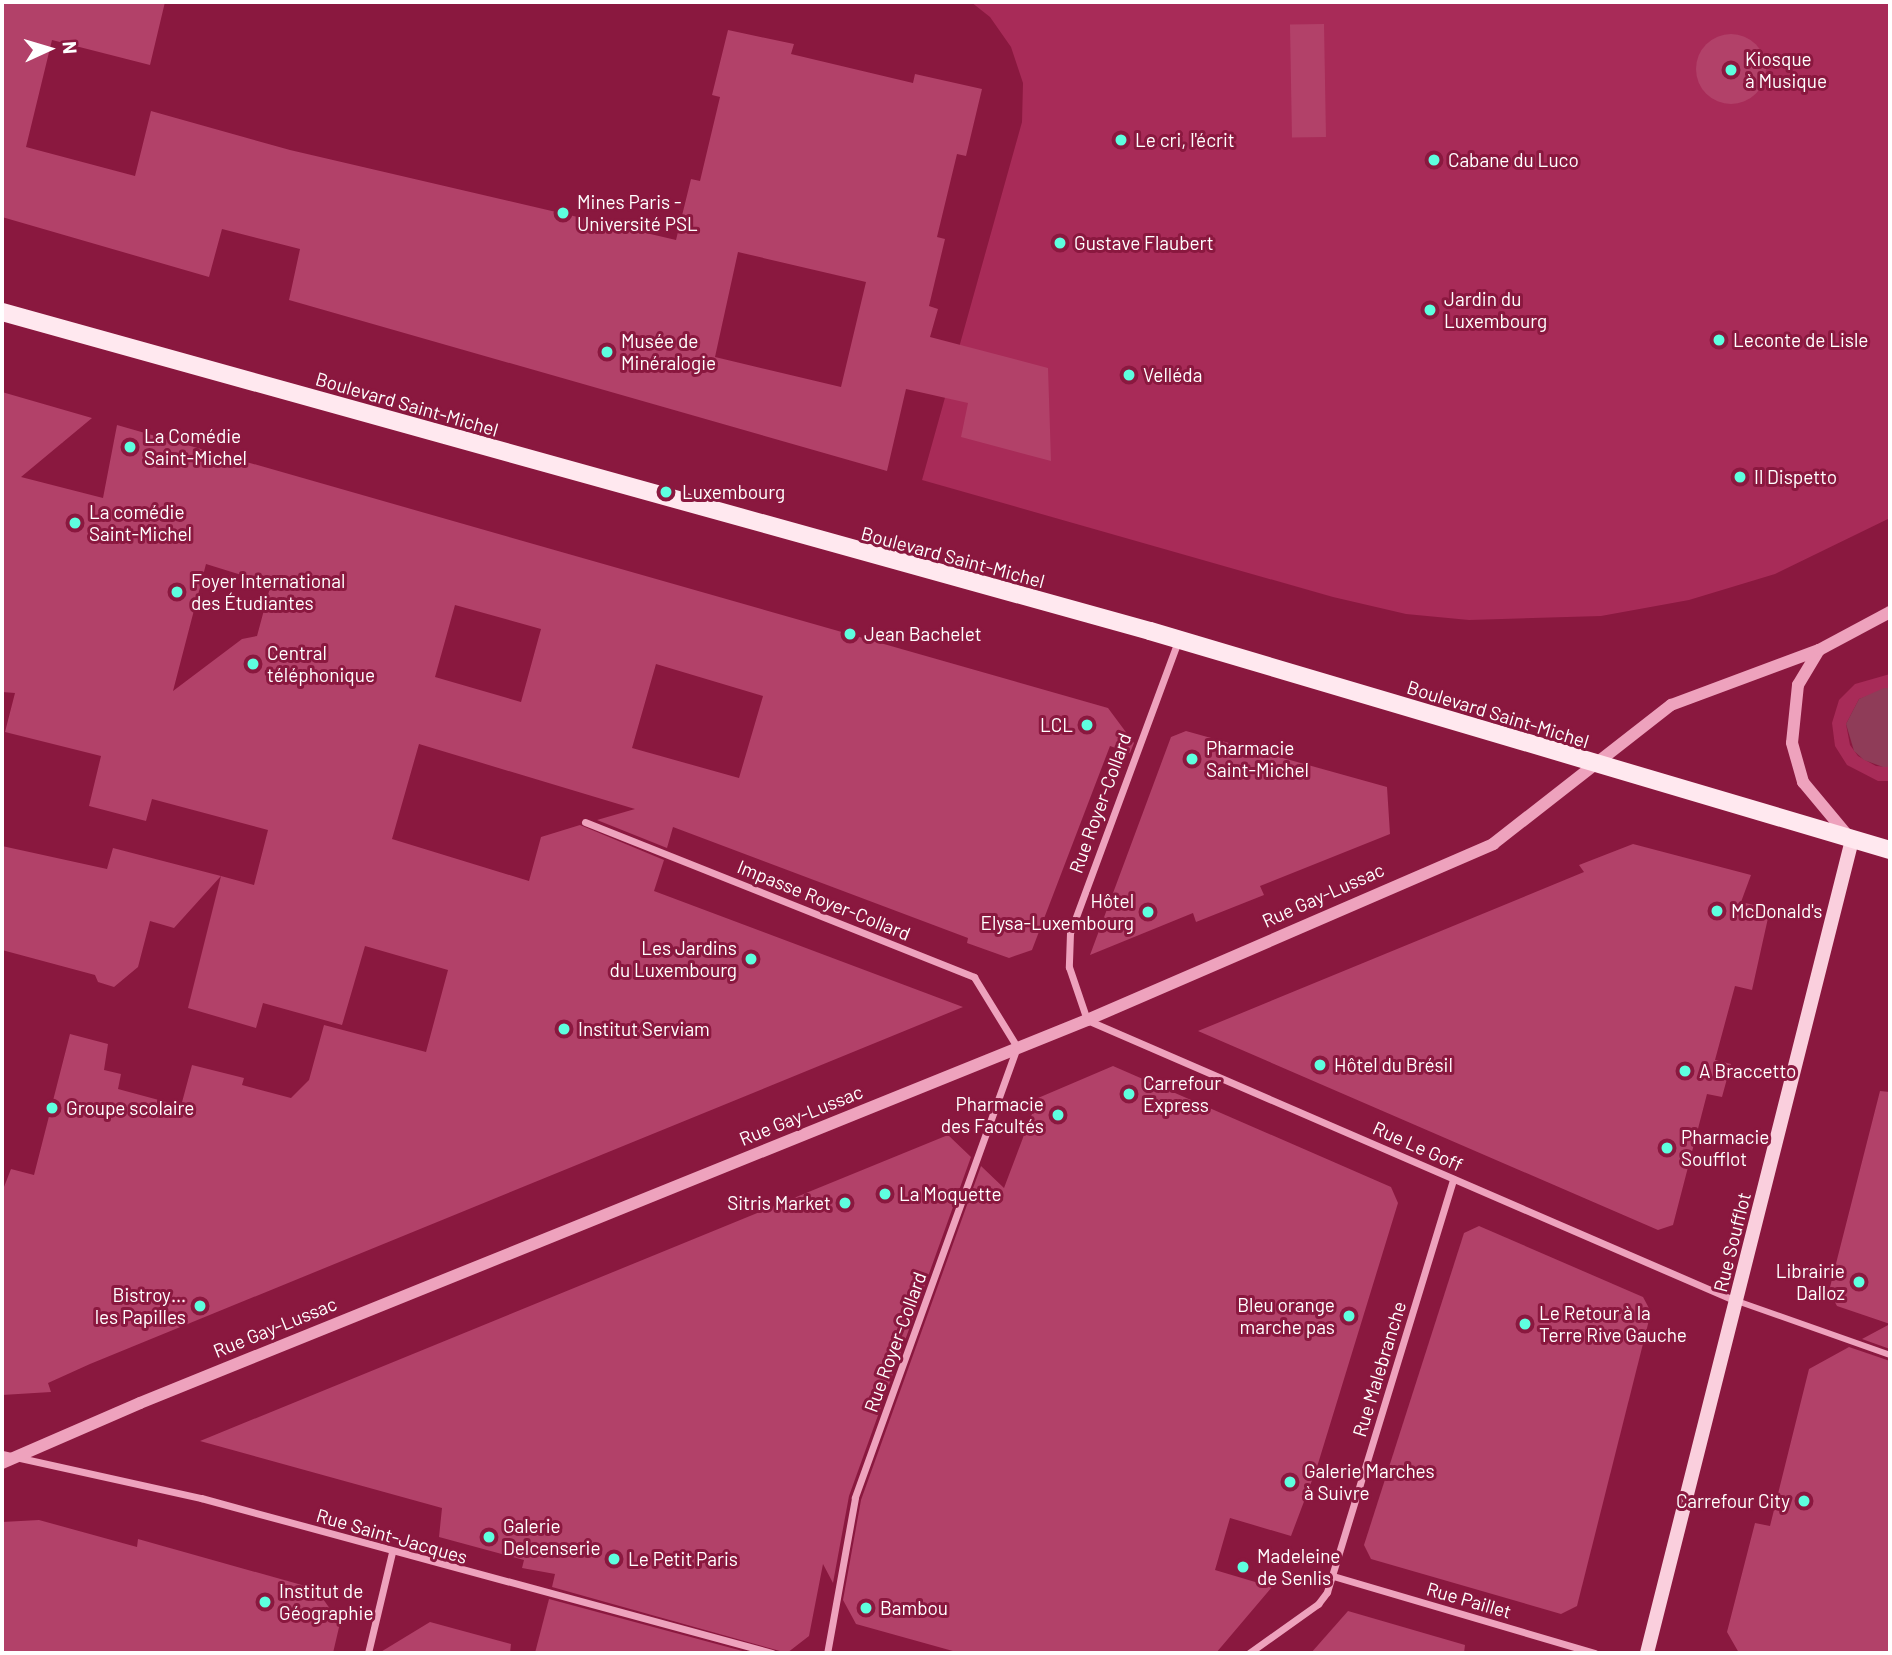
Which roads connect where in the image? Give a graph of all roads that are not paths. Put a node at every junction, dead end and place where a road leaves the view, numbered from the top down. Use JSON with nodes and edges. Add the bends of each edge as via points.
{"nodes":[{"id":1,"x":2,"y":312,"type":"edge"},
{"id":2,"x":1890,"y":612,"type":"edge"},
{"id":3,"x":1873,"y":624,"type":"junction"},
{"id":4,"x":1890,"y":629,"type":"edge"},
{"id":5,"x":1178,"y":639,"type":"junction"},
{"id":6,"x":1819,"y":650,"type":"junction"},
{"id":7,"x":1595,"y":766,"type":"junction"},
{"id":8,"x":585,"y":822,"type":"dead end"},
{"id":9,"x":1852,"y":840,"type":"junction"},
{"id":10,"x":1889,"y":849,"type":"edge"},
{"id":11,"x":1087,"y":1020,"type":"junction"},
{"id":12,"x":1017,"y":1047,"type":"junction"},
{"id":13,"x":1453,"y":1179,"type":"junction"},
{"id":14,"x":1737,"y":1301,"type":"junction"},
{"id":15,"x":1890,"y":1355,"type":"edge"},
{"id":16,"x":2,"y":1454,"type":"edge"},
{"id":17,"x":16,"y":1457,"type":"junction"},
{"id":18,"x":2,"y":1463,"type":"edge"},
{"id":19,"x":392,"y":1552,"type":"junction"},
{"id":20,"x":1333,"y":1576,"type":"junction"},
{"id":21,"x":368,"y":1653,"type":"edge"},
{"id":22,"x":772,"y":1653,"type":"edge"},
{"id":23,"x":827,"y":1653,"type":"edge"},
{"id":24,"x":1249,"y":1653,"type":"edge"},
{"id":25,"x":1595,"y":1653,"type":"edge"},
{"id":26,"x":1647,"y":1653,"type":"edge"}],
"edges":[{"from":1,"to":5,"type":"main road","name":"Boulevard Saint-Michel"},
{"from":2,"to":3,"type":"street","name":"Rue Gay-Lussac"},
{"from":3,"to":4,"type":"street"},
{"from":3,"to":6,"type":"street","name":"Rue Gay-Lussac"},
{"from":5,"to":7,"type":"main road","name":"Boulevard Saint-Michel"},
{"from":5,"to":11,"type":"street","name":"Rue Royer-Collard","via":[[1070,933],[1069,967]]},
{"from":6,"to":7,"type":"street","name":"Rue Gay-Lussac","via":[[1671,705]]},
{"from":6,"to":9,"type":"street","via":[[1798,685],[1792,743],[1813,798]]},
{"from":7,"to":9,"type":"main road","name":"Boulevard Saint-Michel"},
{"from":7,"to":11,"type":"street","name":"Rue Gay-Lussac","via":[[1493,844]]},
{"from":8,"to":12,"type":"street","name":"Impasse Royer-Collard","via":[[974,977],[982,982]]},
{"from":9,"to":10,"type":"main road","name":"Boulevard Saint-Michel"},
{"from":9,"to":14,"type":"main road","name":"Rue Soufflot"},
{"from":11,"to":12,"type":"street","name":"Rue Gay-Lussac"},
{"from":11,"to":13,"type":"street","name":"Rue Le Goff"},
{"from":12,"to":17,"type":"street","name":"Rue Gay-Lussac"},
{"from":12,"to":23,"type":"street","name":"Rue Royer-Collard","via":[[855,1498]]},
{"from":13,"to":14,"type":"street","name":"Rue Le Goff"},
{"from":13,"to":20,"type":"street","name":"Rue Malebranche"},
{"from":14,"to":15,"type":"street"},
{"from":14,"to":26,"type":"main road","name":"Rue Soufflot"},
{"from":16,"to":17,"type":"street","name":"Rue Saint-Jacques"},
{"from":17,"to":18,"type":"street","name":"Rue Gay-Lussac"},
{"from":17,"to":19,"type":"street","name":"Rue Saint-Jacques","via":[[201,1498]]},
{"from":19,"to":21,"type":"street"},
{"from":19,"to":22,"type":"street","name":"Rue Saint-Jacques"},
{"from":20,"to":24,"type":"street","name":"Rue Malebranche","via":[[1318,1604]]},
{"from":20,"to":25,"type":"street","name":"Rue Paillet"}]}
